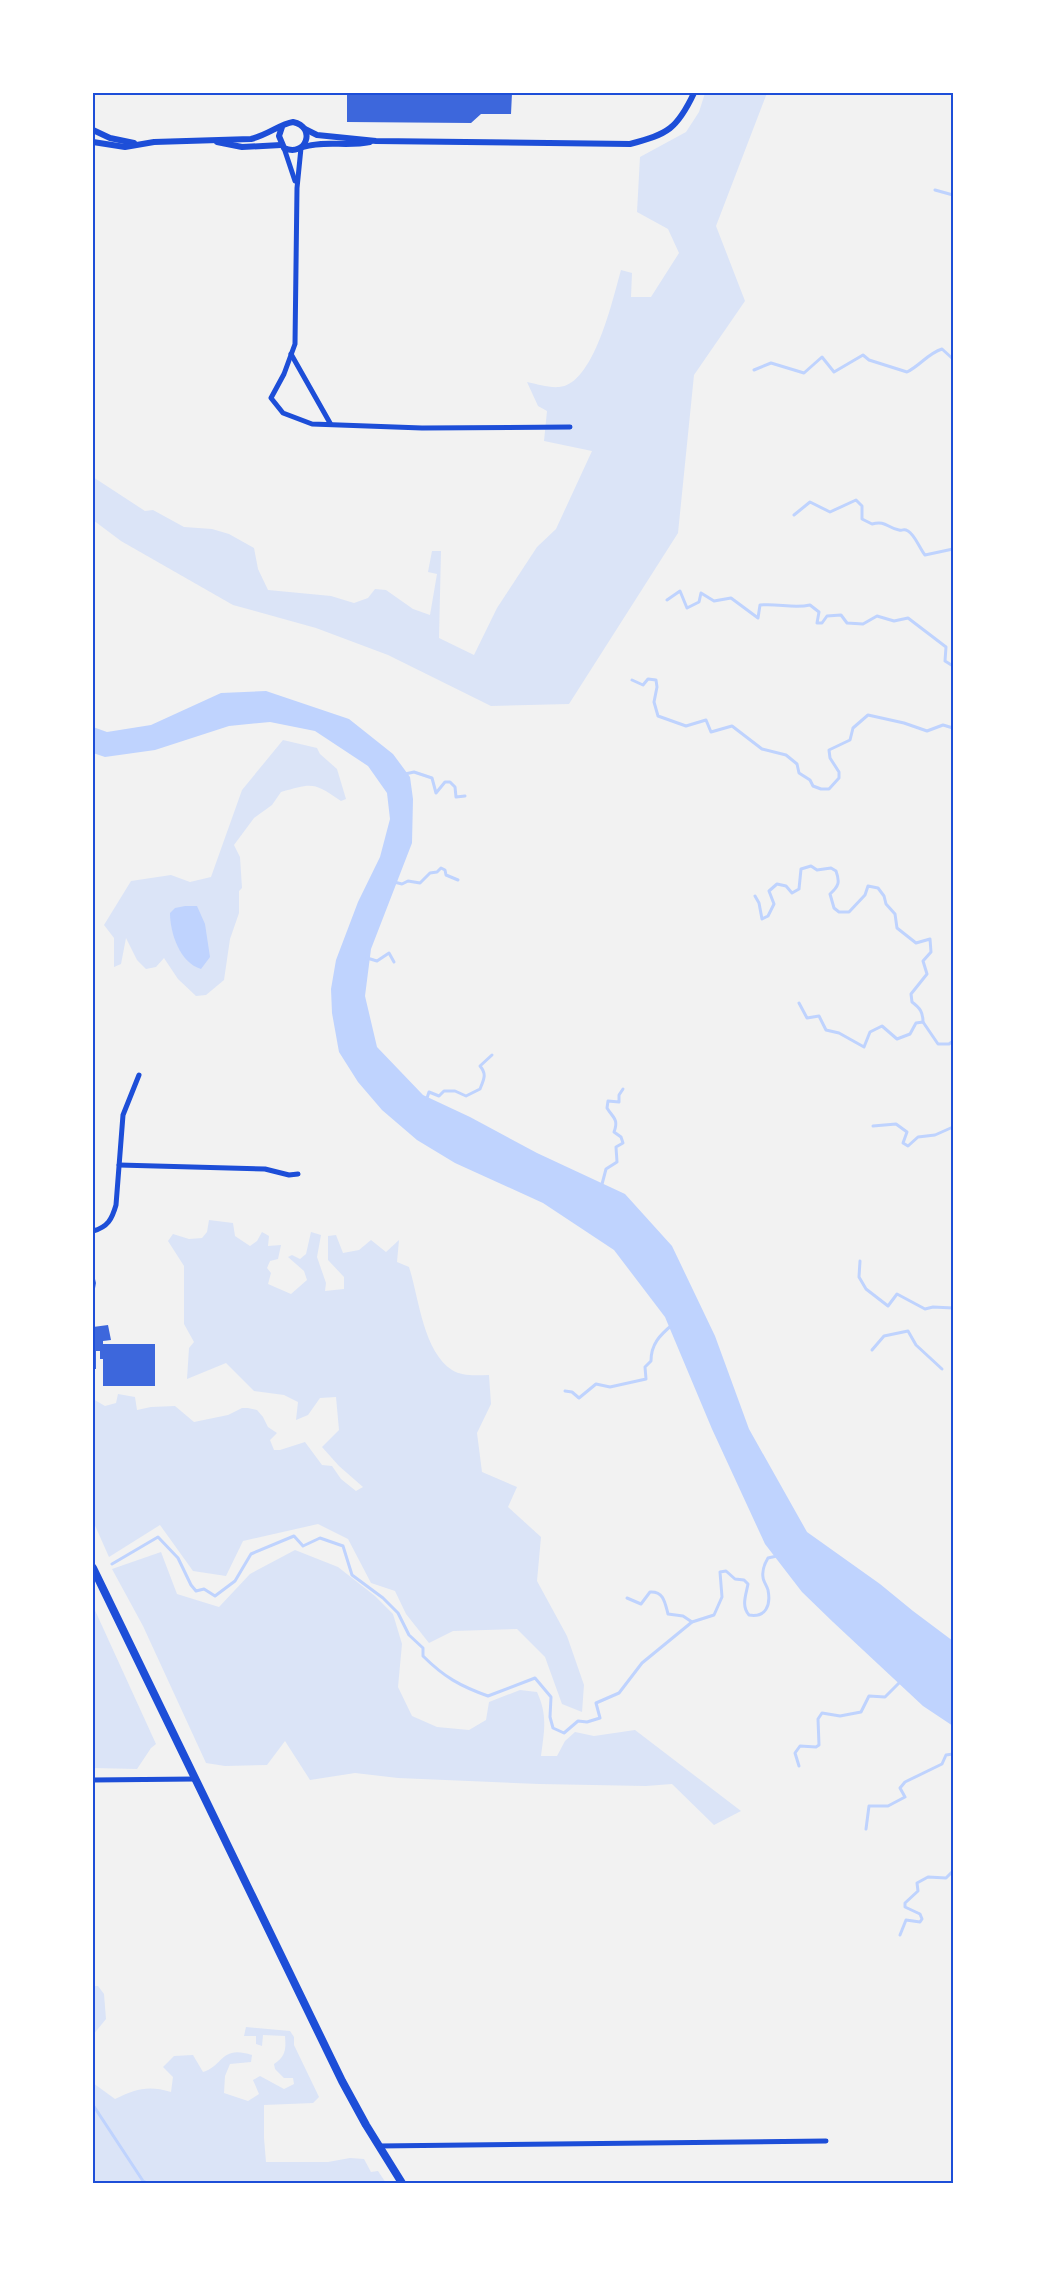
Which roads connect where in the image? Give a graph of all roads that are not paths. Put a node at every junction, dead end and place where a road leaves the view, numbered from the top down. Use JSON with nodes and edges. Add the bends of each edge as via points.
{"nodes":[{"id":1,"x":694,"y":93,"type":"edge"},
{"id":2,"x":282,"y":127,"type":"junction"},
{"id":3,"x":305,"y":129,"type":"junction"},
{"id":4,"x":93,"y":130,"type":"edge"},
{"id":5,"x":376,"y":141,"type":"junction"},
{"id":6,"x":93,"y":142,"type":"edge"},
{"id":7,"x":214,"y":142,"type":"junction"},
{"id":8,"x":138,"y":144,"type":"junction"},
{"id":9,"x":283,"y":146,"type":"junction"},
{"id":10,"x":302,"y":148,"type":"junction"},
{"id":11,"x":297,"y":188,"type":"junction"},
{"id":12,"x":291,"y":354,"type":"junction"},
{"id":13,"x":330,"y":423,"type":"junction"},
{"id":14,"x":570,"y":427,"type":"dead end"},
{"id":15,"x":139,"y":1075,"type":"dead end"},
{"id":16,"x":119,"y":1165,"type":"junction"},
{"id":17,"x":298,"y":1174,"type":"dead end"},
{"id":18,"x":93,"y":1231,"type":"edge"},
{"id":19,"x":93,"y":1568,"type":"edge"},
{"id":20,"x":195,"y":1779,"type":"junction"},
{"id":21,"x":93,"y":1780,"type":"edge"},
{"id":22,"x":826,"y":2142,"type":"dead end"},
{"id":23,"x":379,"y":2146,"type":"junction"},
{"id":24,"x":402,"y":2183,"type":"edge"}],
"edges":[{"from":1,"to":5,"type":"street","via":[[683,115],[661,136],[630,144]]},
{"from":2,"to":3,"type":"street","via":[[293,122]]},
{"from":2,"to":7,"type":"street","via":[[258,137]]},
{"from":2,"to":9,"type":"street","via":[[279,136]]},
{"from":3,"to":5,"type":"street","via":[[316,135]]},
{"from":3,"to":10,"type":"street","via":[[307,138]]},
{"from":4,"to":8,"type":"street"},
{"from":5,"to":10,"type":"street","via":[[354,145],[316,143]]},
{"from":6,"to":8,"type":"street","via":[[125,147]]},
{"from":7,"to":8,"type":"street"},
{"from":7,"to":9,"type":"street","via":[[242,147]]},
{"from":9,"to":10,"type":"street","via":[[294,151]]},
{"from":9,"to":11,"type":"street"},
{"from":10,"to":11,"type":"street"},
{"from":11,"to":12,"type":"street","via":[[295,344]]},
{"from":12,"to":13,"type":"street"},
{"from":12,"to":13,"type":"street","via":[[271,398],[283,413],[297,419],[312,424]]},
{"from":13,"to":14,"type":"street","via":[[422,428]]},
{"from":15,"to":16,"type":"street","via":[[123,1115]]},
{"from":16,"to":17,"type":"street","via":[[265,1169]]},
{"from":16,"to":18,"type":"street","via":[[113,1215],[103,1227]]},
{"from":19,"to":20,"type":"main road"},
{"from":20,"to":21,"type":"street"},
{"from":20,"to":23,"type":"main road","via":[[342,2081]]},
{"from":22,"to":23,"type":"street"},
{"from":23,"to":24,"type":"main road"}]}
